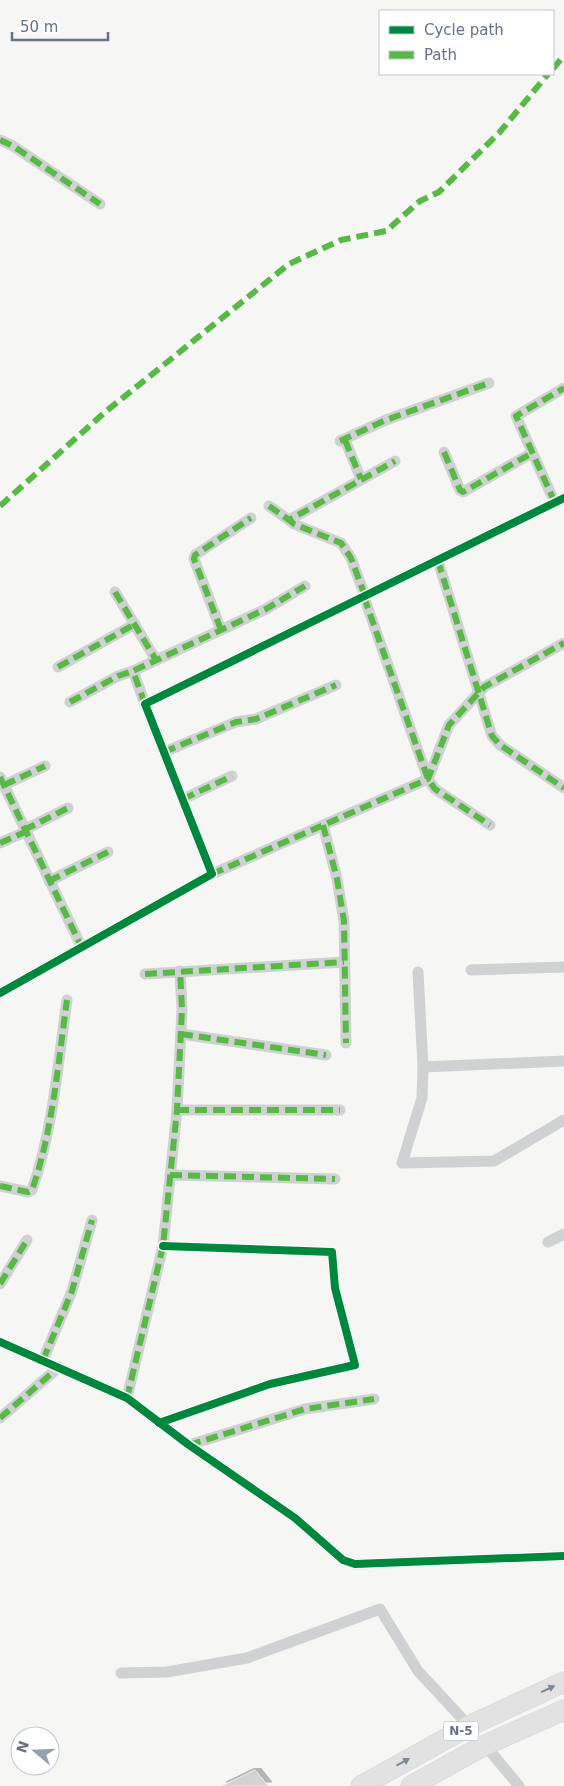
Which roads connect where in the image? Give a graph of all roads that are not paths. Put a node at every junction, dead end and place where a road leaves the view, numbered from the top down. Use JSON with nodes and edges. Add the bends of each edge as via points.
{"nodes":[{"id":1,"x":0,"y":140,"type":"edge"},
{"id":2,"x":100,"y":204,"type":"dead end"},
{"id":3,"x":489,"y":383,"type":"dead end"},
{"id":4,"x":564,"y":388,"type":"edge"},
{"id":5,"x":444,"y":452,"type":"dead end"},
{"id":6,"x":532,"y":453,"type":"junction"},
{"id":7,"x":395,"y":461,"type":"dead end"},
{"id":8,"x":362,"y":479,"type":"junction"},
{"id":9,"x":560,"y":501,"type":"edge"},
{"id":10,"x":269,"y":506,"type":"dead end"},
{"id":11,"x":251,"y":518,"type":"dead end"},
{"id":12,"x":289,"y":520,"type":"junction"},
{"id":13,"x":438,"y":561,"type":"junction"},
{"id":14,"x":305,"y":586,"type":"dead end"},
{"id":15,"x":115,"y":592,"type":"dead end"},
{"id":16,"x":365,"y":596,"type":"junction"},
{"id":17,"x":135,"y":624,"type":"junction"},
{"id":18,"x":221,"y":630,"type":"junction"},
{"id":19,"x":564,"y":643,"type":"edge"},
{"id":20,"x":156,"y":660,"type":"junction"},
{"id":21,"x":58,"y":667,"type":"dead end"},
{"id":22,"x":133,"y":671,"type":"junction"},
{"id":23,"x":336,"y":685,"type":"dead end"},
{"id":24,"x":478,"y":693,"type":"junction"},
{"id":25,"x":70,"y":702,"type":"dead end"},
{"id":26,"x":145,"y":704,"type":"junction"},
{"id":27,"x":164,"y":752,"type":"junction"},
{"id":28,"x":45,"y":766,"type":"dead end"},
{"id":29,"x":232,"y":776,"type":"dead end"},
{"id":30,"x":428,"y":778,"type":"junction"},
{"id":31,"x":2,"y":781,"type":"edge"},
{"id":32,"x":564,"y":788,"type":"edge"},
{"id":33,"x":183,"y":799,"type":"junction"},
{"id":34,"x":68,"y":808,"type":"dead end"},
{"id":35,"x":322,"y":825,"type":"junction"},
{"id":36,"x":490,"y":825,"type":"dead end"},
{"id":37,"x":25,"y":831,"type":"junction"},
{"id":38,"x":0,"y":843,"type":"edge"},
{"id":39,"x":108,"y":852,"type":"dead end"},
{"id":40,"x":212,"y":874,"type":"junction"},
{"id":41,"x":49,"y":881,"type":"junction"},
{"id":42,"x":81,"y":946,"type":"junction"},
{"id":43,"x":344,"y":962,"type":"junction"},
{"id":44,"x":564,"y":967,"type":"edge"},
{"id":45,"x":471,"y":970,"type":"dead end"},
{"id":46,"x":180,"y":971,"type":"junction"},
{"id":47,"x":418,"y":972,"type":"dead end"},
{"id":48,"x":145,"y":974,"type":"dead end"},
{"id":49,"x":0,"y":993,"type":"edge"},
{"id":50,"x":67,"y":1000,"type":"dead end"},
{"id":51,"x":181,"y":1034,"type":"junction"},
{"id":52,"x":346,"y":1043,"type":"dead end"},
{"id":53,"x":326,"y":1055,"type":"dead end"},
{"id":54,"x":564,"y":1061,"type":"edge"},
{"id":55,"x":423,"y":1067,"type":"junction"},
{"id":56,"x":177,"y":1110,"type":"junction"},
{"id":57,"x":340,"y":1110,"type":"dead end"},
{"id":58,"x":564,"y":1120,"type":"edge"},
{"id":59,"x":170,"y":1175,"type":"junction"},
{"id":60,"x":335,"y":1179,"type":"dead end"},
{"id":61,"x":0,"y":1186,"type":"edge"},
{"id":62,"x":92,"y":1220,"type":"dead end"},
{"id":63,"x":564,"y":1234,"type":"edge"},
{"id":64,"x":27,"y":1240,"type":"dead end"},
{"id":65,"x":548,"y":1242,"type":"dead end"},
{"id":66,"x":163,"y":1246,"type":"junction"},
{"id":67,"x":0,"y":1284,"type":"edge"},
{"id":68,"x":0,"y":1342,"type":"edge"},
{"id":69,"x":43,"y":1360,"type":"junction"},
{"id":70,"x":59,"y":1367,"type":"junction"},
{"id":71,"x":128,"y":1398,"type":"junction"},
{"id":72,"x":374,"y":1399,"type":"dead end"},
{"id":73,"x":0,"y":1418,"type":"edge"},
{"id":74,"x":160,"y":1423,"type":"junction"},
{"id":75,"x":189,"y":1446,"type":"junction"},
{"id":76,"x":564,"y":1556,"type":"edge"},
{"id":77,"x":121,"y":1674,"type":"dead end"},
{"id":78,"x":564,"y":1682,"type":"edge"},
{"id":79,"x":564,"y":1710,"type":"edge"},
{"id":80,"x":469,"y":1726,"type":"junction"},
{"id":81,"x":485,"y":1745,"type":"junction"},
{"id":82,"x":361,"y":1786,"type":"edge"},
{"id":83,"x":411,"y":1786,"type":"edge"},
{"id":84,"x":519,"y":1786,"type":"edge"}],
"edges":[{"from":1,"to":2,"type":"street"},
{"from":3,"to":8,"type":"street","via":[[386,420],[343,441]]},
{"from":4,"to":6,"type":"street","via":[[516,416]]},
{"from":5,"to":6,"type":"street","via":[[463,492]]},
{"from":6,"to":9,"type":"street"},
{"from":7,"to":8,"type":"street"},
{"from":8,"to":12,"type":"street"},
{"from":9,"to":13,"type":"street"},
{"from":10,"to":12,"type":"street"},
{"from":11,"to":18,"type":"street","via":[[194,559]]},
{"from":12,"to":16,"type":"street","via":[[340,543],[351,558]]},
{"from":13,"to":16,"type":"street"},
{"from":13,"to":24,"type":"street"},
{"from":14,"to":18,"type":"street"},
{"from":15,"to":17,"type":"street"},
{"from":16,"to":26,"type":"street"},
{"from":16,"to":30,"type":"street"},
{"from":17,"to":20,"type":"street"},
{"from":17,"to":21,"type":"street"},
{"from":18,"to":20,"type":"street"},
{"from":19,"to":24,"type":"street"},
{"from":20,"to":22,"type":"street"},
{"from":22,"to":25,"type":"street"},
{"from":22,"to":26,"type":"street"},
{"from":23,"to":27,"type":"street","via":[[256,719],[236,722]]},
{"from":24,"to":30,"type":"street","via":[[449,725]]},
{"from":24,"to":32,"type":"street","via":[[492,736],[500,745]]},
{"from":26,"to":27,"type":"street"},
{"from":27,"to":33,"type":"street"},
{"from":28,"to":31,"type":"street"},
{"from":29,"to":33,"type":"street"},
{"from":30,"to":35,"type":"street"},
{"from":30,"to":36,"type":"street","via":[[435,789]]},
{"from":31,"to":37,"type":"street"},
{"from":33,"to":40,"type":"street"},
{"from":34,"to":37,"type":"street"},
{"from":35,"to":40,"type":"street"},
{"from":35,"to":43,"type":"street","via":[[340,896]]},
{"from":37,"to":38,"type":"street"},
{"from":37,"to":41,"type":"street"},
{"from":39,"to":41,"type":"street"},
{"from":40,"to":42,"type":"street"},
{"from":41,"to":42,"type":"street"},
{"from":42,"to":49,"type":"street"},
{"from":43,"to":46,"type":"street"},
{"from":43,"to":52,"type":"street"},
{"from":44,"to":45,"type":"street"},
{"from":46,"to":48,"type":"street"},
{"from":46,"to":51,"type":"street"},
{"from":47,"to":55,"type":"street"},
{"from":50,"to":61,"type":"street","via":[[39,1171],[32,1190],[28,1192]]},
{"from":51,"to":53,"type":"street"},
{"from":51,"to":56,"type":"street"},
{"from":54,"to":55,"type":"street"},
{"from":55,"to":58,"type":"street","via":[[422,1098],[402,1163],[494,1161]]},
{"from":56,"to":57,"type":"street"},
{"from":56,"to":59,"type":"street"},
{"from":59,"to":60,"type":"street"},
{"from":59,"to":66,"type":"street"},
{"from":62,"to":69,"type":"street","via":[[72,1291]]},
{"from":63,"to":65,"type":"street"},
{"from":64,"to":67,"type":"street"},
{"from":66,"to":71,"type":"street"},
{"from":66,"to":74,"type":"street","via":[[332,1252],[335,1288],[355,1365],[270,1384]]},
{"from":68,"to":69,"type":"street"},
{"from":69,"to":70,"type":"street"},
{"from":70,"to":71,"type":"street"},
{"from":70,"to":73,"type":"street"},
{"from":71,"to":74,"type":"street"},
{"from":72,"to":75,"type":"street","via":[[305,1409]]},
{"from":74,"to":75,"type":"street"},
{"from":75,"to":76,"type":"street","via":[[295,1518],[343,1560],[354,1564]]},
{"from":77,"to":80,"type":"street","via":[[168,1672],[247,1658],[380,1609],[418,1671]]},
{"from":80,"to":78,"type":"highway","number":"N-5","one_way":true},
{"from":79,"to":81,"type":"highway","number":"N-5"},
{"from":82,"to":80,"type":"highway","number":"N-5","one_way":true},
{"from":81,"to":83,"type":"highway","number":"N-5"},
{"from":81,"to":84,"type":"street"}]}
